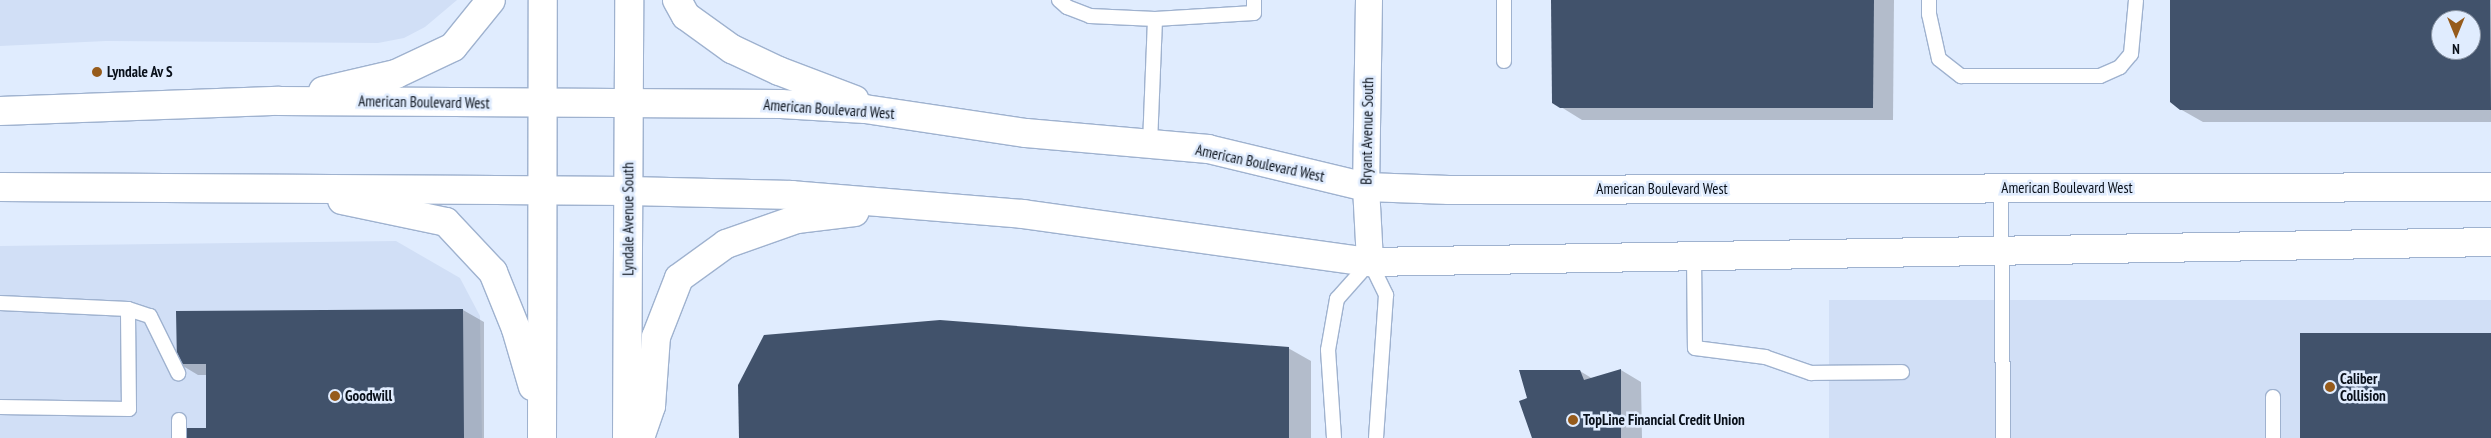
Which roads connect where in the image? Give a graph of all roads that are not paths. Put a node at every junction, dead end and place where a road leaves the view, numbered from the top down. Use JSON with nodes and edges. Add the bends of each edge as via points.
{"nodes":[{"id":1,"x":491,"y":0,"type":"edge"},
{"id":2,"x":543,"y":0,"type":"edge"},
{"id":3,"x":629,"y":0,"type":"edge"},
{"id":4,"x":677,"y":0,"type":"edge"},
{"id":5,"x":1059,"y":0,"type":"edge"},
{"id":6,"x":1254,"y":0,"type":"edge"},
{"id":7,"x":1369,"y":0,"type":"edge"},
{"id":8,"x":1504,"y":0,"type":"edge"},
{"id":9,"x":1929,"y":0,"type":"edge"},
{"id":10,"x":2136,"y":0,"type":"edge"},
{"id":11,"x":1154,"y":19,"type":"junction"},
{"id":12,"x":1504,"y":61,"type":"dead end"},
{"id":13,"x":279,"y":101,"type":"junction"},
{"id":14,"x":543,"y":104,"type":"junction"},
{"id":15,"x":629,"y":104,"type":"junction"},
{"id":16,"x":0,"y":111,"type":"edge"},
{"id":17,"x":890,"y":113,"type":"junction"},
{"id":18,"x":1150,"y":144,"type":"junction"},
{"id":19,"x":0,"y":186,"type":"edge"},
{"id":20,"x":1366,"y":187,"type":"junction"},
{"id":21,"x":2491,"y":187,"type":"edge"},
{"id":22,"x":281,"y":188,"type":"junction"},
{"id":23,"x":2001,"y":188,"type":"junction"},
{"id":24,"x":542,"y":191,"type":"junction"},
{"id":25,"x":629,"y":191,"type":"junction"},
{"id":26,"x":910,"y":205,"type":"junction"},
{"id":27,"x":2491,"y":242,"type":"edge"},
{"id":28,"x":2001,"y":251,"type":"junction"},
{"id":29,"x":1694,"y":256,"type":"junction"},
{"id":30,"x":1370,"y":262,"type":"junction"},
{"id":31,"x":0,"y":303,"type":"edge"},
{"id":32,"x":128,"y":309,"type":"junction"},
{"id":33,"x":1902,"y":372,"type":"dead end"},
{"id":34,"x":178,"y":373,"type":"dead end"},
{"id":35,"x":2273,"y":397,"type":"dead end"},
{"id":36,"x":0,"y":406,"type":"edge"},
{"id":37,"x":179,"y":420,"type":"dead end"},
{"id":38,"x":542,"y":429,"type":"edge"},
{"id":39,"x":178,"y":438,"type":"edge"},
{"id":40,"x":627,"y":438,"type":"edge"},
{"id":41,"x":640,"y":438,"type":"edge"},
{"id":42,"x":1334,"y":438,"type":"edge"},
{"id":43,"x":1376,"y":438,"type":"edge"},
{"id":44,"x":2003,"y":438,"type":"edge"},
{"id":45,"x":2274,"y":438,"type":"edge"}],
"edges":[{"from":1,"to":13,"type":"main road","via":[[453,47],[396,74]]},
{"from":2,"to":14,"type":"main road"},
{"from":3,"to":15,"type":"main road","name":"Lyndale Avenue South"},
{"from":4,"to":17,"type":"main road","via":[[686,16],[732,49],[779,71]]},
{"from":5,"to":11,"type":"lane","via":[[1067,7],[1090,16]]},
{"from":6,"to":11,"type":"lane","via":[[1254,13]]},
{"from":7,"to":20,"type":"street","name":"Bryant Avenue South"},
{"from":8,"to":12,"type":"lane"},
{"from":9,"to":10,"type":"lane","via":[[1939,59],[1960,76],[2100,76],[2120,67],[2131,54]]},
{"from":11,"to":18,"type":"lane"},
{"from":13,"to":14,"type":"main road","name":"American Boulevard West"},
{"from":13,"to":16,"type":"main road","name":"American Boulevard West"},
{"from":14,"to":15,"type":"main road","name":"American Boulevard West"},
{"from":14,"to":24,"type":"main road"},
{"from":15,"to":17,"type":"main road","name":"American Boulevard West","via":[[781,104]]},
{"from":15,"to":25,"type":"main road","name":"Lyndale Avenue South"},
{"from":17,"to":18,"type":"main road","name":"American Boulevard West","via":[[1026,133]]},
{"from":18,"to":20,"type":"main road","name":"American Boulevard West","via":[[1208,149]]},
{"from":19,"to":22,"type":"main road"},
{"from":20,"to":23,"type":"main road","name":"American Boulevard West","via":[[1449,190]]},
{"from":20,"to":30,"type":"street","name":"Bryant Avenue South"},
{"from":21,"to":23,"type":"main road","name":"American Boulevard West"},
{"from":22,"to":24,"type":"main road"},
{"from":22,"to":38,"type":"main road","via":[[446,222],[493,272],[516,329]]},
{"from":23,"to":28,"type":"lane"},
{"from":24,"to":25,"type":"main road"},
{"from":24,"to":38,"type":"main road"},
{"from":25,"to":26,"type":"main road","via":[[792,195]]},
{"from":25,"to":40,"type":"main road","name":"Lyndale Avenue South"},
{"from":26,"to":30,"type":"main road","via":[[1023,214]]},
{"from":26,"to":41,"type":"main road","via":[[797,219],[726,244],[679,278],[656,337],[651,406]]},
{"from":27,"to":28,"type":"main road"},
{"from":28,"to":29,"type":"main road"},
{"from":28,"to":44,"type":"lane"},
{"from":29,"to":30,"type":"main road"},
{"from":29,"to":33,"type":"lane","via":[[1695,348],[1765,357],[1811,373]]},
{"from":30,"to":42,"type":"lane","via":[[1337,299],[1328,350]]},
{"from":30,"to":43,"type":"lane","via":[[1386,295]]},
{"from":31,"to":32,"type":"lane"},
{"from":32,"to":34,"type":"lane","via":[[150,316]]},
{"from":32,"to":36,"type":"lane","via":[[129,409]]},
{"from":35,"to":45,"type":"lane"},
{"from":37,"to":39,"type":"lane"}]}
